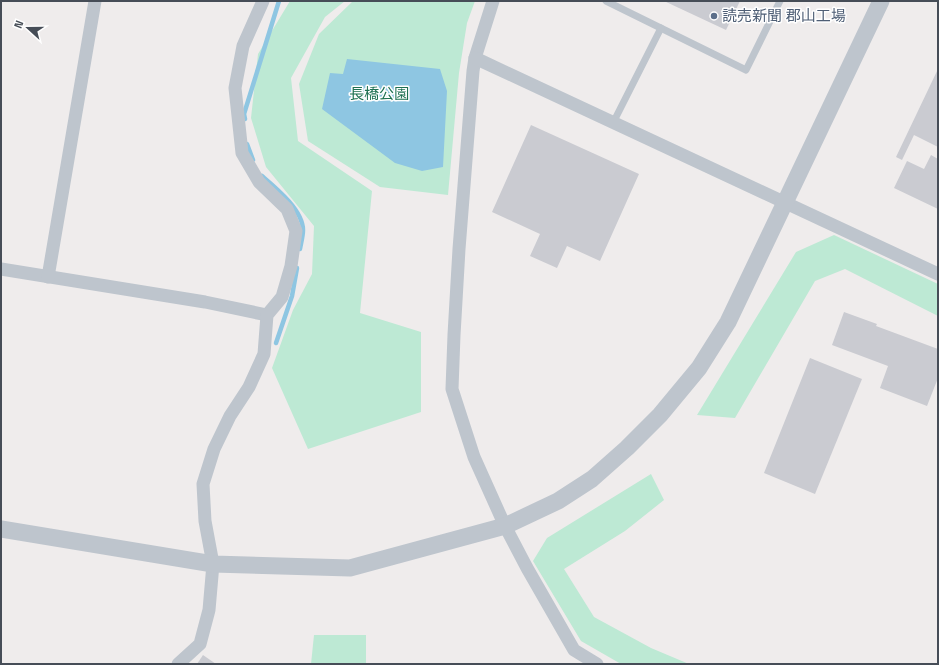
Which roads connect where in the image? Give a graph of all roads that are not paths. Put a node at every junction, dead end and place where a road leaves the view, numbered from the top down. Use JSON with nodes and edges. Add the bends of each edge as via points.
{"nodes":[{"id":1,"x":95,"y":1,"type":"edge"},
{"id":2,"x":263,"y":1,"type":"edge"},
{"id":3,"x":493,"y":1,"type":"edge"},
{"id":4,"x":606,"y":1,"type":"edge"},
{"id":5,"x":780,"y":1,"type":"edge"},
{"id":6,"x":881,"y":1,"type":"edge"},
{"id":7,"x":661,"y":28,"type":"junction"},
{"id":8,"x":475,"y":58,"type":"junction"},
{"id":9,"x":613,"y":123,"type":"junction"},
{"id":10,"x":785,"y":203,"type":"junction"},
{"id":11,"x":1,"y":269,"type":"edge"},
{"id":12,"x":938,"y":274,"type":"edge"},
{"id":13,"x":48,"y":277,"type":"junction"},
{"id":14,"x":267,"y":315,"type":"junction"},
{"id":15,"x":505,"y":526,"type":"junction"},
{"id":16,"x":1,"y":529,"type":"edge"},
{"id":17,"x":213,"y":564,"type":"junction"},
{"id":18,"x":178,"y":664,"type":"edge"},
{"id":19,"x":597,"y":664,"type":"edge"}],
"edges":[{"from":1,"to":13,"type":"street"},
{"from":2,"to":14,"type":"street","via":[[243,46],[235,88],[242,153],[259,182],[287,209],[296,231],[291,266],[282,297]]},
{"from":3,"to":8,"type":"street"},
{"from":4,"to":7,"type":"lane"},
{"from":5,"to":7,"type":"lane","via":[[746,70]]},
{"from":6,"to":10,"type":"street"},
{"from":7,"to":9,"type":"lane"},
{"from":8,"to":9,"type":"street"},
{"from":8,"to":15,"type":"street","via":[[459,249],[452,389],[474,457]]},
{"from":9,"to":10,"type":"street"},
{"from":10,"to":12,"type":"street"},
{"from":10,"to":15,"type":"street","via":[[728,322],[699,368],[660,415],[592,479],[558,502]]},
{"from":11,"to":13,"type":"street"},
{"from":13,"to":14,"type":"street","via":[[205,302]]},
{"from":14,"to":17,"type":"street","via":[[264,354],[249,387],[230,416],[214,449],[203,484],[204,521]]},
{"from":15,"to":17,"type":"street","via":[[350,568]]},
{"from":15,"to":19,"type":"street","via":[[574,650]]},
{"from":16,"to":17,"type":"street"},
{"from":17,"to":18,"type":"street","via":[[209,610],[200,644]]}]}
